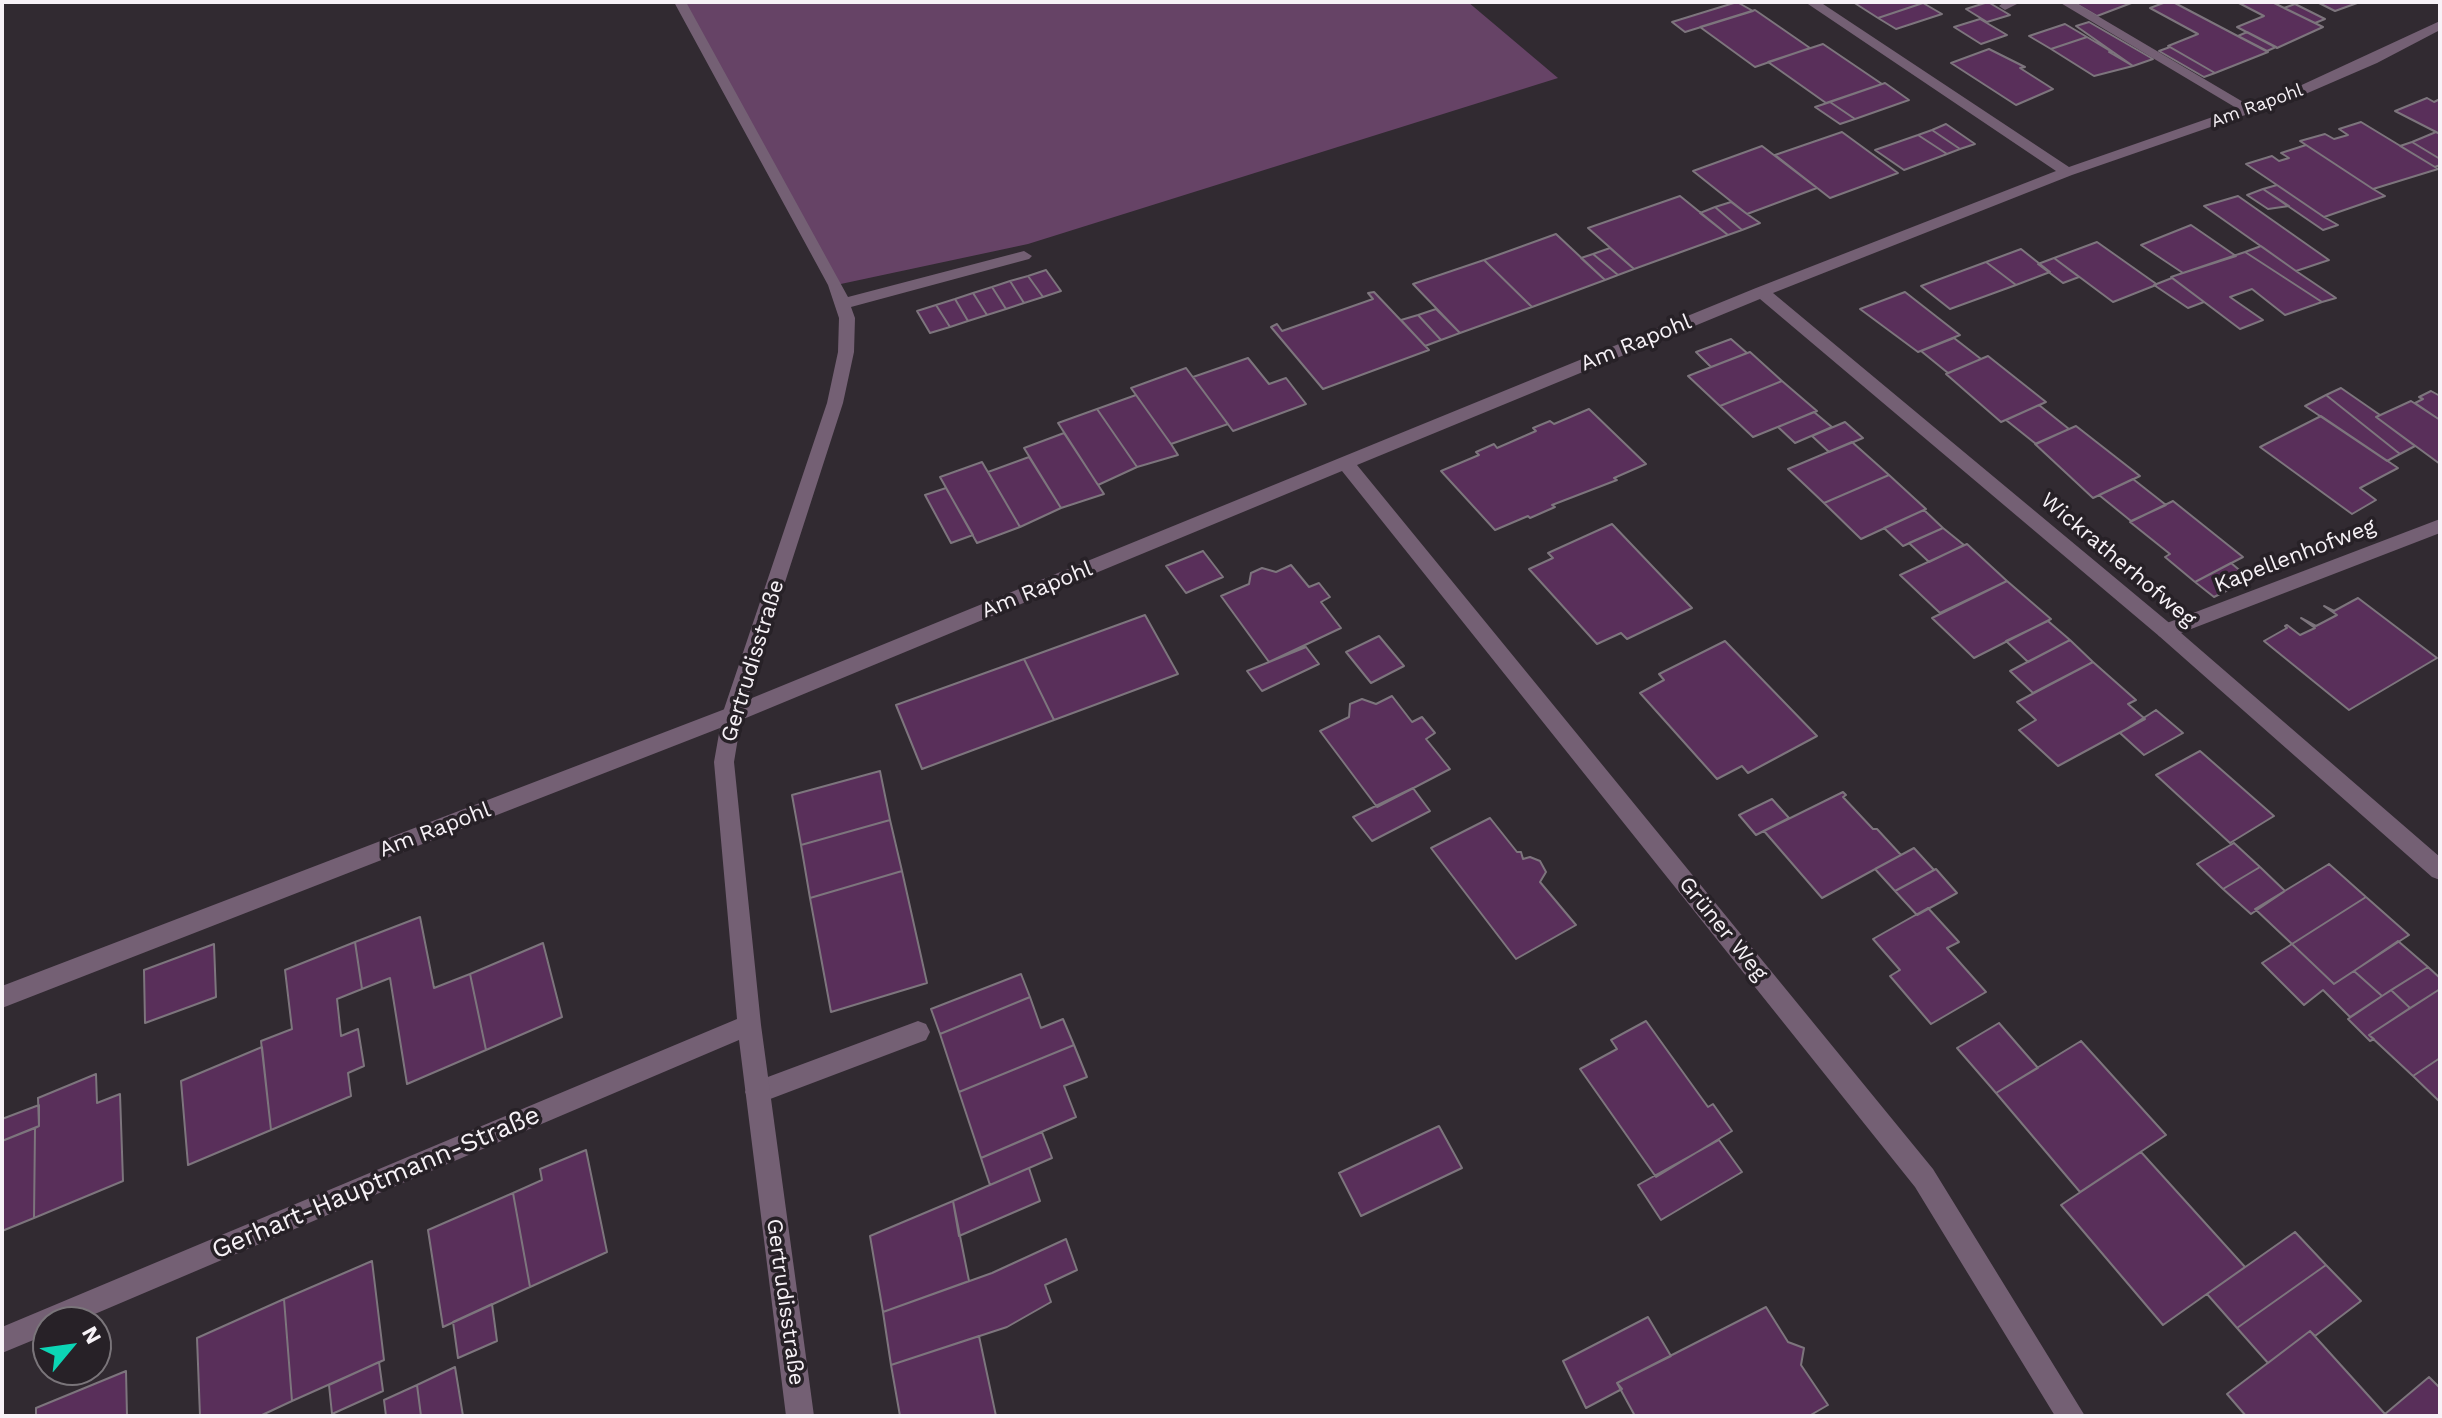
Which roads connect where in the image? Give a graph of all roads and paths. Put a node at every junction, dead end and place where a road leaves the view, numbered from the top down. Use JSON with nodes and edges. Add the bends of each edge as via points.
{"nodes":[{"id":1,"x":680,"y":2,"type":"edge"},
{"id":2,"x":1811,"y":2,"type":"edge"},
{"id":3,"x":2065,"y":2,"type":"edge"},
{"id":4,"x":2440,"y":25,"type":"edge"},
{"id":5,"x":2248,"y":109,"type":"junction"},
{"id":6,"x":2067,"y":172,"type":"junction"},
{"id":7,"x":1024,"y":256,"type":"dead end"},
{"id":8,"x":1762,"y":292,"type":"junction"},
{"id":9,"x":842,"y":304,"type":"junction"},
{"id":10,"x":1345,"y":463,"type":"junction"},
{"id":11,"x":2440,"y":526,"type":"edge"},
{"id":12,"x":2166,"y":631,"type":"junction"},
{"id":13,"x":732,"y":715,"type":"junction"},
{"id":14,"x":2440,"y":870,"type":"edge"},
{"id":15,"x":2,"y":997,"type":"edge"},
{"id":16,"x":749,"y":1025,"type":"junction"},
{"id":17,"x":918,"y":1032,"type":"dead end"},
{"id":18,"x":757,"y":1092,"type":"junction"},
{"id":19,"x":2,"y":1340,"type":"edge"},
{"id":20,"x":800,"y":1416,"type":"edge"},
{"id":21,"x":2071,"y":1416,"type":"edge"}],
"edges":[{"from":1,"to":9,"type":"street","name":"Gertrudisstraße"},
{"from":2,"to":6,"type":"street"},
{"from":3,"to":5,"type":"street"},
{"from":4,"to":5,"type":"street","name":"Am Rapohl","via":[[2372,60]]},
{"from":5,"to":6,"type":"street","name":"Am Rapohl"},
{"from":6,"to":8,"type":"street","name":"Am Rapohl"},
{"from":7,"to":9,"type":"street"},
{"from":8,"to":10,"type":"street","name":"Am Rapohl"},
{"from":8,"to":12,"type":"street","name":"Wickratherhofweg"},
{"from":9,"to":13,"type":"street","name":"Gertrudisstraße","via":[[846,352],[835,403]]},
{"from":10,"to":13,"type":"street","name":"Am Rapohl"},
{"from":10,"to":21,"type":"street","name":"Grüner Weg","via":[[1924,1178]]},
{"from":11,"to":12,"type":"street","name":"Kapellenhofweg"},
{"from":12,"to":14,"type":"street","name":"Wickratherhofweg"},
{"from":13,"to":15,"type":"street","name":"Am Rapohl"},
{"from":13,"to":16,"type":"street","name":"Gertrudisstraße","via":[[724,762]]},
{"from":16,"to":18,"type":"street","name":"Gertrudisstraße"},
{"from":16,"to":19,"type":"street","name":"Gerhart-Hauptmann-Straße"},
{"from":17,"to":18,"type":"street"},
{"from":18,"to":20,"type":"street","name":"Gertrudisstraße"}]}
